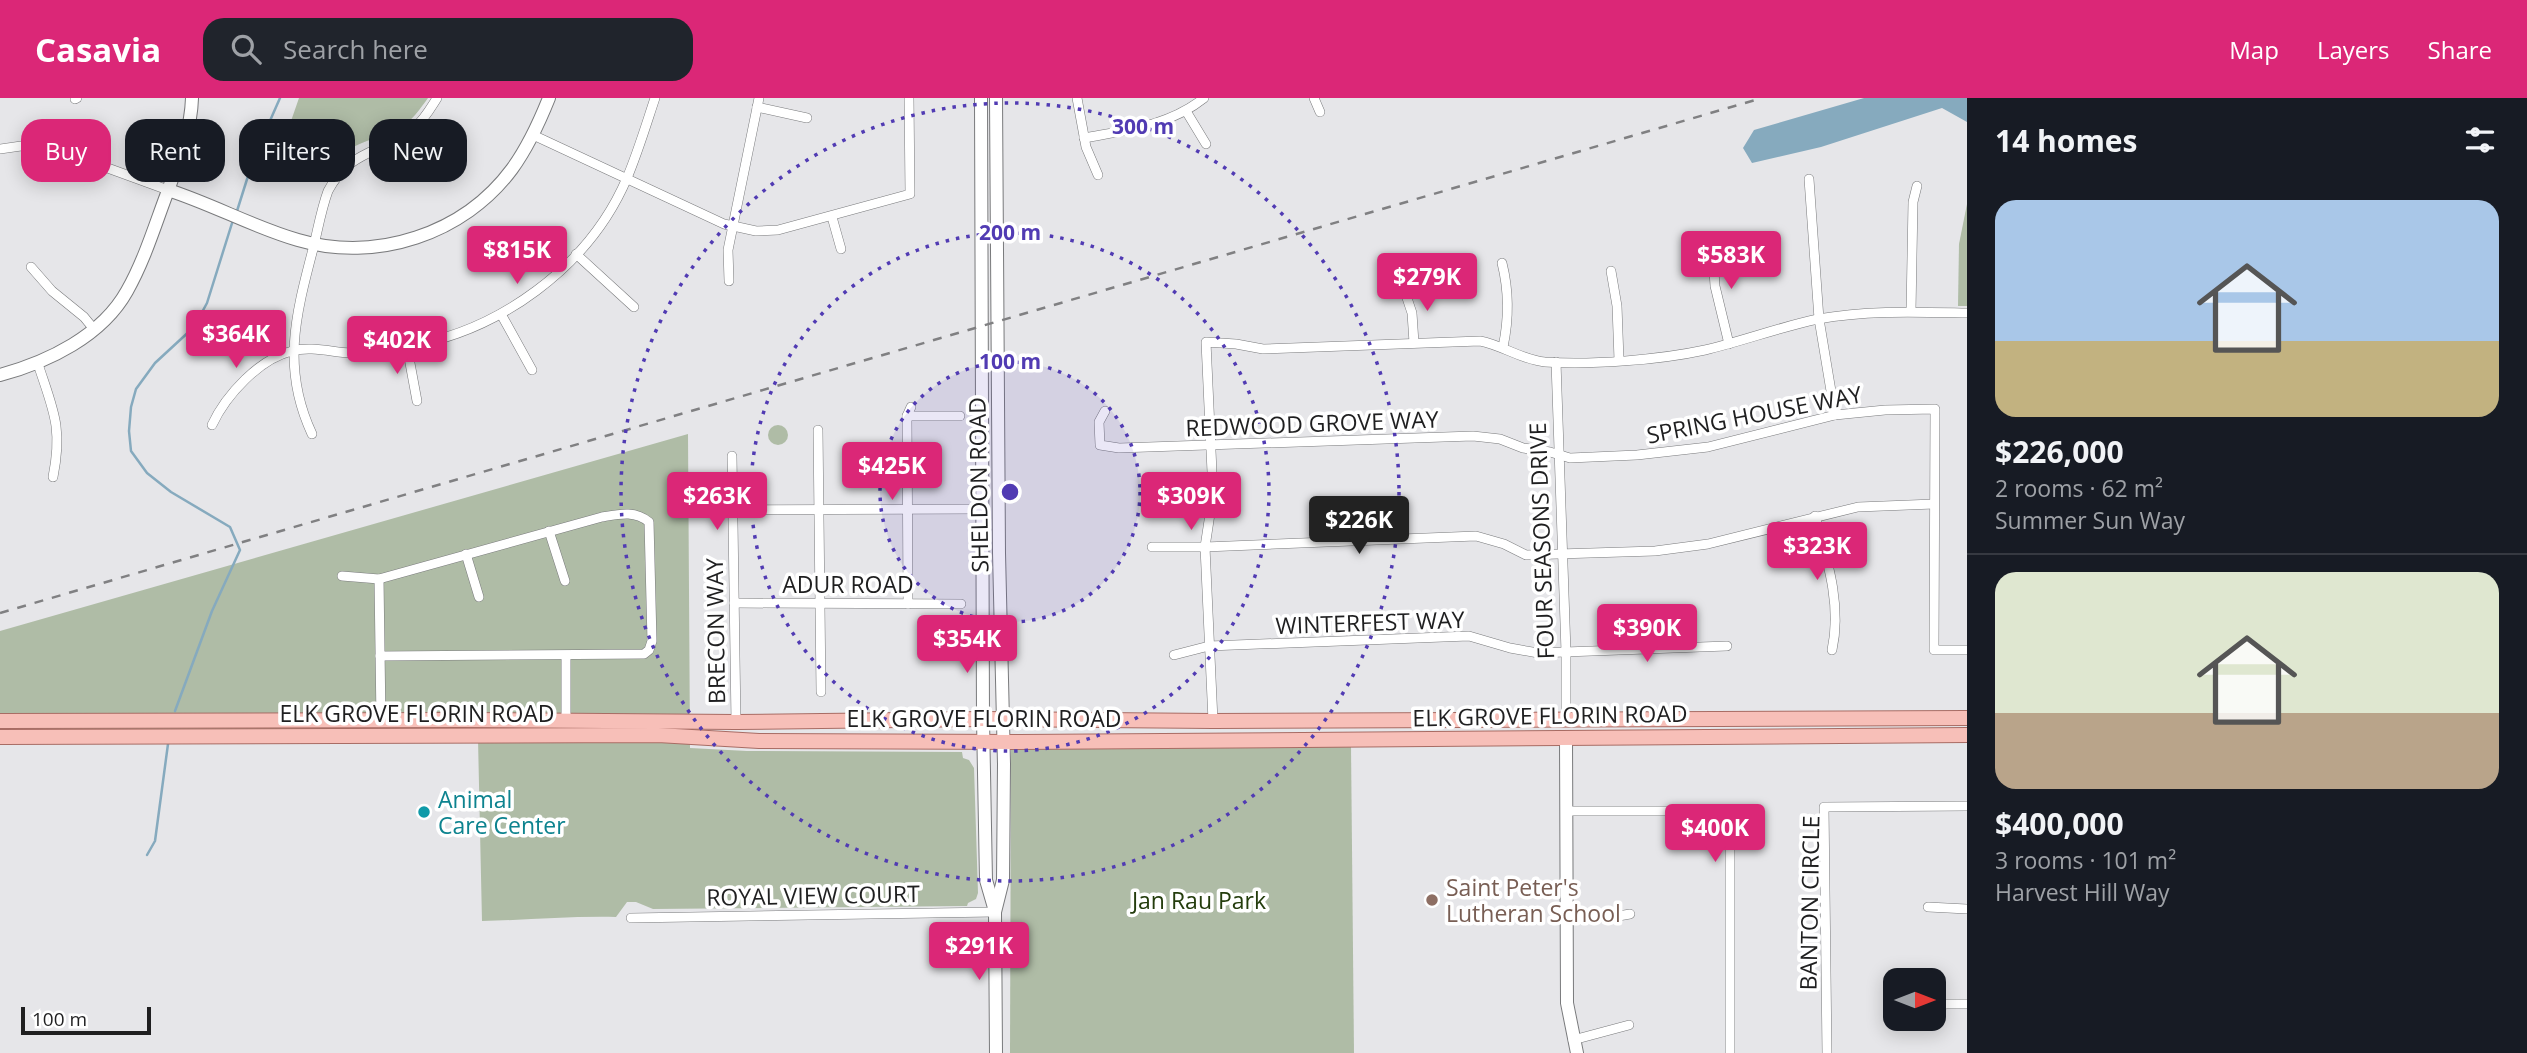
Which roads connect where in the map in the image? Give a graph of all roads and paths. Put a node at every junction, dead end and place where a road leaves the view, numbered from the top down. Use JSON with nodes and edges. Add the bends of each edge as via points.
{"nodes":[{"id":1,"x":192,"y":98,"type":"edge"},
{"id":2,"x":437,"y":98,"type":"edge"},
{"id":3,"x":549,"y":98,"type":"edge"},
{"id":4,"x":655,"y":98,"type":"edge"},
{"id":5,"x":909,"y":98,"type":"edge"},
{"id":6,"x":982,"y":98,"type":"edge"},
{"id":7,"x":996,"y":98,"type":"edge"},
{"id":8,"x":1077,"y":98,"type":"edge"},
{"id":9,"x":1204,"y":98,"type":"edge"},
{"id":10,"x":1314,"y":98,"type":"edge"},
{"id":11,"x":758,"y":103,"type":"edge"},
{"id":12,"x":1186,"y":111,"type":"junction"},
{"id":13,"x":1320,"y":112,"type":"dead end"},
{"id":14,"x":807,"y":118,"type":"dead end"},
{"id":15,"x":533,"y":135,"type":"junction"},
{"id":16,"x":1084,"y":138,"type":"junction"},
{"id":17,"x":1206,"y":144,"type":"dead end"},
{"id":18,"x":0,"y":149,"type":"edge"},
{"id":19,"x":1098,"y":175,"type":"dead end"},
{"id":20,"x":627,"y":179,"type":"junction"},
{"id":21,"x":1808,"y":179,"type":"dead end"},
{"id":22,"x":1917,"y":186,"type":"dead end"},
{"id":23,"x":168,"y":190,"type":"junction"},
{"id":24,"x":832,"y":217,"type":"junction"},
{"id":25,"x":733,"y":227,"type":"junction"},
{"id":26,"x":1712,"y":242,"type":"dead end"},
{"id":27,"x":314,"y":243,"type":"junction"},
{"id":28,"x":841,"y":249,"type":"dead end"},
{"id":29,"x":576,"y":254,"type":"junction"},
{"id":30,"x":1502,"y":263,"type":"dead end"},
{"id":31,"x":31,"y":267,"type":"dead end"},
{"id":32,"x":1611,"y":271,"type":"dead end"},
{"id":33,"x":729,"y":281,"type":"dead end"},
{"id":34,"x":1405,"y":292,"type":"dead end"},
{"id":35,"x":634,"y":307,"type":"dead end"},
{"id":36,"x":1911,"y":312,"type":"junction"},
{"id":37,"x":1967,"y":313,"type":"edge"},
{"id":38,"x":501,"y":314,"type":"junction"},
{"id":39,"x":1819,"y":319,"type":"junction"},
{"id":40,"x":93,"y":328,"type":"junction"},
{"id":41,"x":1414,"y":343,"type":"junction"},
{"id":42,"x":1729,"y":344,"type":"junction"},
{"id":43,"x":407,"y":347,"type":"junction"},
{"id":44,"x":1503,"y":347,"type":"junction"},
{"id":45,"x":293,"y":351,"type":"junction"},
{"id":46,"x":1619,"y":360,"type":"junction"},
{"id":47,"x":1556,"y":362,"type":"junction"},
{"id":48,"x":38,"y":364,"type":"junction"},
{"id":49,"x":532,"y":370,"type":"dead end"},
{"id":50,"x":0,"y":374,"type":"edge"},
{"id":51,"x":417,"y":401,"type":"dead end"},
{"id":52,"x":1105,"y":411,"type":"dead end"},
{"id":53,"x":1835,"y":415,"type":"junction"},
{"id":54,"x":960,"y":416,"type":"dead end"},
{"id":55,"x":212,"y":425,"type":"dead end"},
{"id":56,"x":818,"y":430,"type":"dead end"},
{"id":57,"x":312,"y":434,"type":"dead end"},
{"id":58,"x":1211,"y":446,"type":"junction"},
{"id":59,"x":1559,"y":454,"type":"junction"},
{"id":60,"x":732,"y":456,"type":"dead end"},
{"id":61,"x":982,"y":476,"type":"junction"},
{"id":62,"x":53,"y":477,"type":"dead end"},
{"id":63,"x":1934,"y":504,"type":"junction"},
{"id":64,"x":907,"y":509,"type":"junction"},
{"id":65,"x":982,"y":509,"type":"junction"},
{"id":66,"x":691,"y":510,"type":"dead end"},
{"id":67,"x":732,"y":510,"type":"junction"},
{"id":68,"x":820,"y":510,"type":"junction"},
{"id":69,"x":1815,"y":516,"type":"junction"},
{"id":70,"x":549,"y":531,"type":"junction"},
{"id":71,"x":1152,"y":547,"type":"dead end"},
{"id":72,"x":1205,"y":547,"type":"junction"},
{"id":73,"x":999,"y":553,"type":"junction"},
{"id":74,"x":466,"y":554,"type":"junction"},
{"id":75,"x":1563,"y":555,"type":"junction"},
{"id":76,"x":342,"y":576,"type":"dead end"},
{"id":77,"x":379,"y":579,"type":"junction"},
{"id":78,"x":565,"y":581,"type":"dead end"},
{"id":79,"x":479,"y":597,"type":"dead end"},
{"id":80,"x":734,"y":603,"type":"junction"},
{"id":81,"x":820,"y":603,"type":"junction"},
{"id":82,"x":908,"y":604,"type":"junction"},
{"id":83,"x":961,"y":604,"type":"dead end"},
{"id":84,"x":1209,"y":646,"type":"junction"},
{"id":85,"x":1727,"y":646,"type":"dead end"},
{"id":86,"x":1832,"y":650,"type":"dead end"},
{"id":87,"x":1967,"y":650,"type":"edge"},
{"id":88,"x":1566,"y":652,"type":"junction"},
{"id":89,"x":1174,"y":655,"type":"dead end"},
{"id":90,"x":380,"y":656,"type":"junction"},
{"id":91,"x":566,"y":656,"type":"junction"},
{"id":92,"x":821,"y":692,"type":"dead end"},
{"id":93,"x":1566,"y":718,"type":"junction"},
{"id":94,"x":1676,"y":718,"type":"junction"},
{"id":95,"x":1967,"y":718,"type":"edge"},
{"id":96,"x":983,"y":719,"type":"junction"},
{"id":97,"x":1002,"y":719,"type":"junction"},
{"id":98,"x":381,"y":720,"type":"junction"},
{"id":99,"x":420,"y":720,"type":"junction"},
{"id":100,"x":566,"y":720,"type":"junction"},
{"id":101,"x":0,"y":721,"type":"edge"},
{"id":102,"x":1213,"y":721,"type":"junction"},
{"id":103,"x":736,"y":722,"type":"junction"},
{"id":104,"x":1967,"y":735,"type":"edge"},
{"id":105,"x":385,"y":736,"type":"junction"},
{"id":106,"x":0,"y":737,"type":"edge"},
{"id":107,"x":1566,"y":737,"type":"junction"},
{"id":108,"x":713,"y":738,"type":"junction"},
{"id":109,"x":1534,"y":739,"type":"junction"},
{"id":110,"x":983,"y":740,"type":"junction"},
{"id":111,"x":1002,"y":740,"type":"junction"},
{"id":112,"x":1967,"y":806,"type":"edge"},
{"id":113,"x":1566,"y":811,"type":"junction"},
{"id":114,"x":1928,"y":907,"type":"dead end"},
{"id":115,"x":1967,"y":909,"type":"edge"},
{"id":116,"x":995,"y":912,"type":"junction"},
{"id":117,"x":1630,"y":914,"type":"dead end"},
{"id":118,"x":631,"y":918,"type":"dead end"},
{"id":119,"x":1566,"y":918,"type":"junction"},
{"id":120,"x":1946,"y":1004,"type":"edge"},
{"id":121,"x":1967,"y":1004,"type":"edge"},
{"id":122,"x":1629,"y":1026,"type":"dead end"},
{"id":123,"x":1573,"y":1040,"type":"junction"},
{"id":124,"x":996,"y":1053,"type":"edge"},
{"id":125,"x":1577,"y":1053,"type":"edge"},
{"id":126,"x":1731,"y":1053,"type":"edge"},
{"id":127,"x":1827,"y":1053,"type":"edge"}],
"edges":[{"from":1,"to":23,"type":"main road"},
{"from":2,"to":27,"type":"street","via":[[414,128],[359,156],[338,174],[324,202]]},
{"from":3,"to":15,"type":"main road"},
{"from":4,"to":20,"type":"street"},
{"from":5,"to":24,"type":"street","via":[[910,194]]},
{"from":6,"to":61,"type":"main road","name":"SHELDON ROAD"},
{"from":7,"to":73,"type":"main road","name":"SHELDON ROAD"},
{"from":8,"to":16,"type":"street"},
{"from":9,"to":12,"type":"street"},
{"from":10,"to":13,"type":"street"},
{"from":11,"to":14,"type":"street"},
{"from":11,"to":25,"type":"street"},
{"from":12,"to":16,"type":"street","via":[[1158,124]]},
{"from":12,"to":17,"type":"street"},
{"from":15,"to":20,"type":"street"},
{"from":15,"to":27,"type":"main road","via":[[499,186],[450,224],[391,245],[333,248]]},
{"from":16,"to":19,"type":"street"},
{"from":18,"to":23,"type":"street","via":[[50,147]]},
{"from":20,"to":25,"type":"street"},
{"from":20,"to":29,"type":"street"},
{"from":21,"to":39,"type":"street"},
{"from":22,"to":36,"type":"street"},
{"from":23,"to":27,"type":"main road"},
{"from":23,"to":40,"type":"main road","via":[[126,292]]},
{"from":24,"to":25,"type":"street","via":[[778,230]]},
{"from":24,"to":28,"type":"street"},
{"from":25,"to":33,"type":"street","via":[[727,260]]},
{"from":26,"to":42,"type":"street","via":[[1715,286]]},
{"from":27,"to":45,"type":"street","via":[[296,316]]},
{"from":29,"to":35,"type":"street"},
{"from":29,"to":38,"type":"street"},
{"from":30,"to":44,"type":"street","via":[[1508,322]]},
{"from":31,"to":40,"type":"street"},
{"from":32,"to":46,"type":"street"},
{"from":34,"to":41,"type":"street"},
{"from":36,"to":37,"type":"street"},
{"from":36,"to":39,"type":"street"},
{"from":38,"to":43,"type":"street"},
{"from":38,"to":49,"type":"street"},
{"from":39,"to":42,"type":"street"},
{"from":39,"to":53,"type":"street"},
{"from":40,"to":48,"type":"main road"},
{"from":41,"to":44,"type":"street","via":[[1479,341]]},
{"from":41,"to":58,"type":"street","via":[[1263,349],[1206,342]]},
{"from":42,"to":46,"type":"street"},
{"from":43,"to":45,"type":"street","via":[[351,353]]},
{"from":43,"to":51,"type":"street"},
{"from":44,"to":47,"type":"street","via":[[1532,360]]},
{"from":45,"to":55,"type":"street","via":[[258,369],[222,407]]},
{"from":45,"to":57,"type":"street","via":[[304,415]]},
{"from":46,"to":47,"type":"street"},
{"from":47,"to":59,"type":"street","name":"FOUR SEASONS DRIVE"},
{"from":48,"to":50,"type":"main road"},
{"from":48,"to":62,"type":"street","via":[[58,424]]},
{"from":52,"to":58,"type":"street","name":"REDWOOD GROVE WAY","via":[[1100,445]]},
{"from":53,"to":59,"type":"street","name":"SPRING HOUSE WAY","via":[[1708,447],[1570,458]]},
{"from":53,"to":63,"type":"street","name":"SPRING HOUSE WAY","via":[[1934,409]]},
{"from":54,"to":64,"type":"street","via":[[909,412]]},
{"from":56,"to":68,"type":"street"},
{"from":58,"to":59,"type":"street","name":"REDWOOD GROVE WAY","via":[[1486,436]]},
{"from":58,"to":72,"type":"street","via":[[1213,494]]},
{"from":59,"to":75,"type":"street","name":"FOUR SEASONS DRIVE"},
{"from":60,"to":67,"type":"street","name":"BRECON WAY"},
{"from":61,"to":65,"type":"main road","name":"SHELDON ROAD"},
{"from":61,"to":73,"type":"main road","via":[[992,504],[993,544]]},
{"from":63,"to":69,"type":"street","via":[[1858,507]]},
{"from":63,"to":87,"type":"street","name":"SPRING HOUSE WAY","via":[[1934,650]]},
{"from":64,"to":65,"type":"street"},
{"from":64,"to":68,"type":"street"},
{"from":64,"to":82,"type":"street"},
{"from":65,"to":96,"type":"main road","name":"SHELDON ROAD"},
{"from":66,"to":67,"type":"street"},
{"from":67,"to":68,"type":"street"},
{"from":67,"to":80,"type":"street","name":"BRECON WAY"},
{"from":68,"to":81,"type":"street"},
{"from":69,"to":75,"type":"street","via":[[1708,544]]},
{"from":69,"to":86,"type":"street","via":[[1833,592]]},
{"from":70,"to":74,"type":"street"},
{"from":70,"to":78,"type":"street"},
{"from":70,"to":91,"type":"street","via":[[631,513],[649,522],[649,650],[638,655]]},
{"from":71,"to":72,"type":"street"},
{"from":72,"to":75,"type":"street","via":[[1476,536],[1526,555]]},
{"from":72,"to":84,"type":"street"},
{"from":73,"to":97,"type":"main road","name":"SHELDON ROAD"},
{"from":74,"to":77,"type":"street"},
{"from":74,"to":79,"type":"street"},
{"from":75,"to":88,"type":"street","name":"FOUR SEASONS DRIVE"},
{"from":76,"to":77,"type":"street"},
{"from":77,"to":90,"type":"street"},
{"from":80,"to":81,"type":"street","name":"ADUR ROAD"},
{"from":80,"to":103,"type":"street","name":"BRECON WAY"},
{"from":81,"to":82,"type":"street","name":"ADUR ROAD"},
{"from":81,"to":92,"type":"street"},
{"from":82,"to":83,"type":"street","name":"ADUR ROAD"},
{"from":84,"to":88,"type":"street","name":"WINTERFEST WAY","via":[[1469,636],[1524,651]]},
{"from":84,"to":89,"type":"street","name":"WINTERFEST WAY"},
{"from":84,"to":102,"type":"street"},
{"from":85,"to":88,"type":"street","name":"WINTERFEST WAY"},
{"from":88,"to":93,"type":"street","name":"FOUR SEASONS DRIVE"},
{"from":90,"to":91,"type":"street"},
{"from":90,"to":98,"type":"street"},
{"from":91,"to":100,"type":"street"},
{"from":93,"to":94,"type":"main road","name":"ELK GROVE FLORIN ROAD"},
{"from":93,"to":102,"type":"main road","name":"ELK GROVE FLORIN ROAD"},
{"from":93,"to":109,"type":"main road","via":[[1562,725],[1543,730]]},
{"from":94,"to":95,"type":"main road","name":"ELK GROVE FLORIN ROAD"},
{"from":94,"to":107,"type":"main road","via":[[1658,729],[1584,729],[1573,730]]},
{"from":96,"to":97,"type":"main road","name":"ELK GROVE FLORIN ROAD"},
{"from":96,"to":103,"type":"main road","name":"ELK GROVE FLORIN ROAD"},
{"from":96,"to":110,"type":"main road","name":"SHELDON ROAD"},
{"from":97,"to":102,"type":"main road","name":"ELK GROVE FLORIN ROAD"},
{"from":97,"to":111,"type":"main road","name":"SHELDON ROAD"},
{"from":98,"to":99,"type":"main road","name":"ELK GROVE FLORIN ROAD"},
{"from":98,"to":101,"type":"main road","name":"ELK GROVE FLORIN ROAD"},
{"from":99,"to":100,"type":"main road","name":"ELK GROVE FLORIN ROAD"},
{"from":99,"to":105,"type":"main road"},
{"from":100,"to":103,"type":"main road","name":"ELK GROVE FLORIN ROAD"},
{"from":103,"to":108,"type":"main road","via":[[730,731]]},
{"from":104,"to":107,"type":"main road","name":"ELK GROVE FLORIN ROAD"},
{"from":105,"to":106,"type":"main road","name":"ELK GROVE FLORIN ROAD"},
{"from":105,"to":108,"type":"main road","name":"ELK GROVE FLORIN ROAD"},
{"from":107,"to":109,"type":"main road","name":"ELK GROVE FLORIN ROAD"},
{"from":107,"to":113,"type":"main road"},
{"from":108,"to":110,"type":"main road","name":"ELK GROVE FLORIN ROAD"},
{"from":109,"to":111,"type":"main road","name":"ELK GROVE FLORIN ROAD"},
{"from":110,"to":111,"type":"main road","name":"ELK GROVE FLORIN ROAD"},
{"from":110,"to":116,"type":"main road","name":"SHELDON ROAD","via":[[986,880]]},
{"from":111,"to":116,"type":"main road","name":"SHELDON ROAD","via":[[1003,880]]},
{"from":112,"to":127,"type":"street","name":"BANTON CIRCLE","via":[[1825,807]]},
{"from":113,"to":119,"type":"main road"},
{"from":113,"to":126,"type":"street","via":[[1730,811]]},
{"from":114,"to":115,"type":"street"},
{"from":116,"to":118,"type":"street","name":"ROYAL VIEW COURT"},
{"from":116,"to":124,"type":"main road","name":"SHELDON ROAD"},
{"from":117,"to":119,"type":"street"},
{"from":119,"to":123,"type":"main road","via":[[1567,1003]]},
{"from":120,"to":121,"type":"street"},
{"from":122,"to":123,"type":"street"},
{"from":123,"to":125,"type":"main road"}]}
